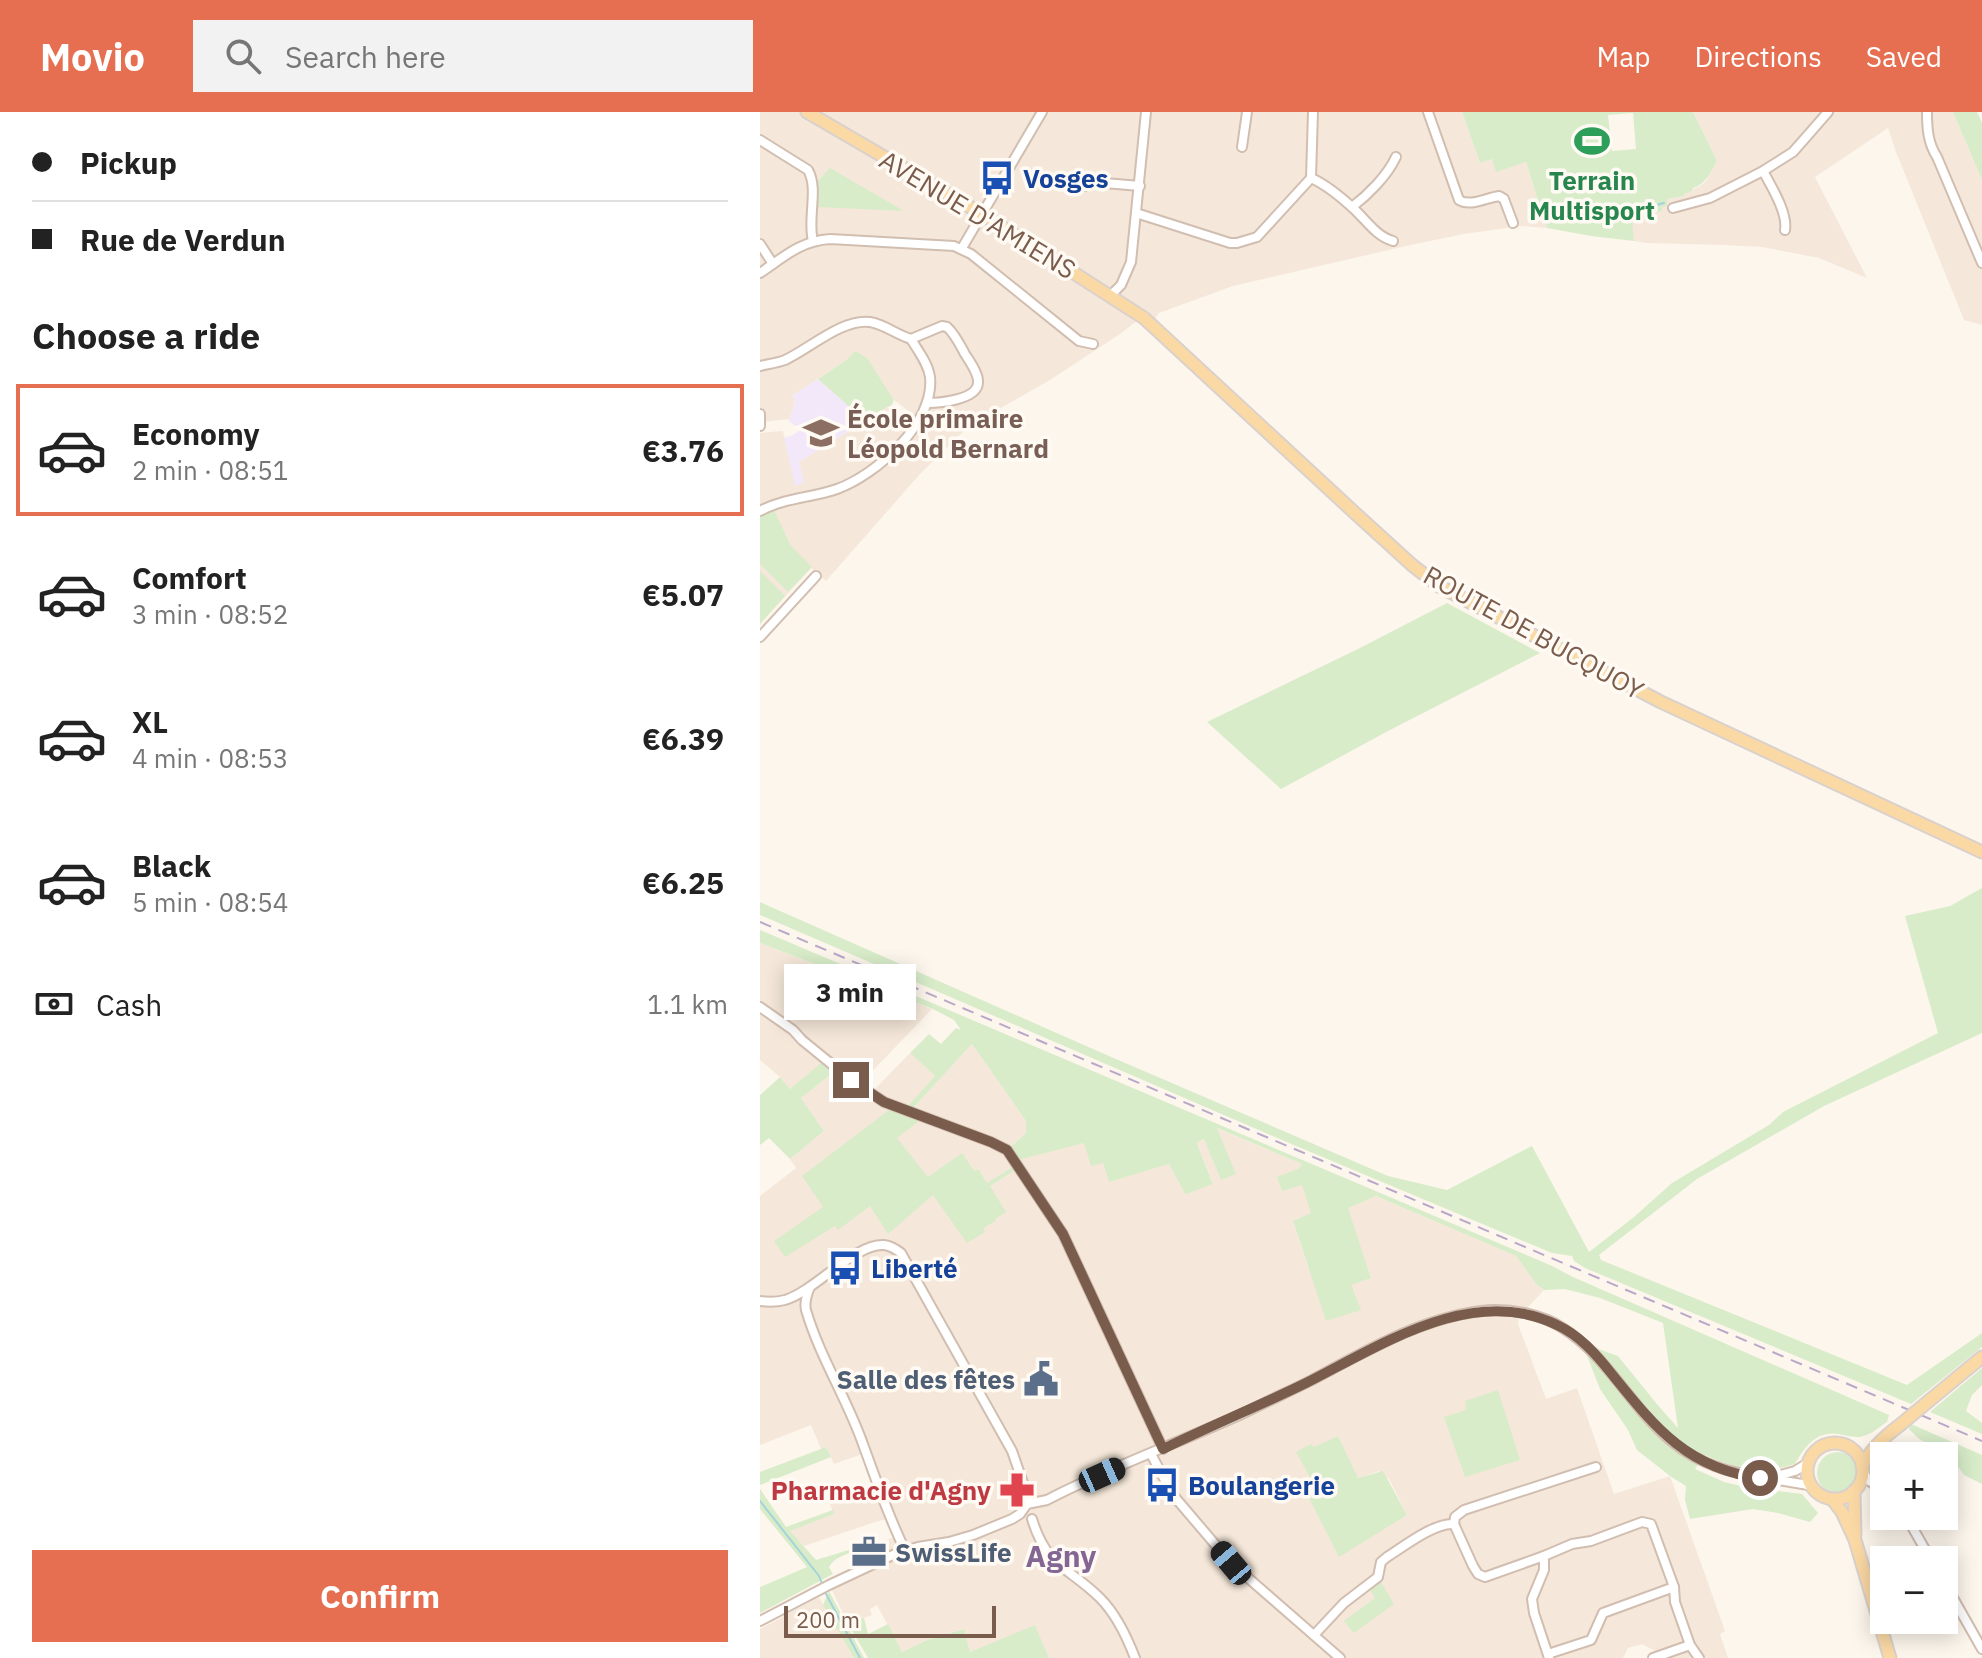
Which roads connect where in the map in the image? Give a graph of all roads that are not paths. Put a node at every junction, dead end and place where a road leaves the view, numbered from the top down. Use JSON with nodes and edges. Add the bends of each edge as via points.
{"nodes":[{"id":1,"x":807,"y":112,"type":"edge"},
{"id":2,"x":1042,"y":112,"type":"edge"},
{"id":3,"x":1146,"y":112,"type":"edge"},
{"id":4,"x":1247,"y":112,"type":"edge"},
{"id":5,"x":1313,"y":112,"type":"edge"},
{"id":6,"x":1428,"y":112,"type":"edge"},
{"id":7,"x":1828,"y":112,"type":"edge"},
{"id":8,"x":1927,"y":112,"type":"edge"},
{"id":9,"x":760,"y":140,"type":"edge"},
{"id":10,"x":1242,"y":147,"type":"dead end"},
{"id":11,"x":1396,"y":157,"type":"dead end"},
{"id":12,"x":1763,"y":171,"type":"junction"},
{"id":13,"x":1311,"y":178,"type":"junction"},
{"id":14,"x":1086,"y":186,"type":"dead end"},
{"id":15,"x":1140,"y":186,"type":"junction"},
{"id":16,"x":1352,"y":207,"type":"junction"},
{"id":17,"x":1673,"y":208,"type":"dead end"},
{"id":18,"x":1136,"y":213,"type":"junction"},
{"id":19,"x":982,"y":214,"type":"junction"},
{"id":20,"x":1513,"y":223,"type":"dead end"},
{"id":21,"x":1785,"y":230,"type":"dead end"},
{"id":22,"x":813,"y":241,"type":"junction"},
{"id":23,"x":1393,"y":241,"type":"dead end"},
{"id":24,"x":760,"y":244,"type":"edge"},
{"id":25,"x":962,"y":248,"type":"junction"},
{"id":26,"x":1982,"y":263,"type":"edge"},
{"id":27,"x":773,"y":264,"type":"junction"},
{"id":28,"x":760,"y":273,"type":"edge"},
{"id":29,"x":1110,"y":296,"type":"junction"},
{"id":30,"x":1147,"y":321,"type":"joint"},
{"id":31,"x":911,"y":339,"type":"junction"},
{"id":32,"x":1093,"y":344,"type":"dead end"},
{"id":33,"x":760,"y":366,"type":"edge"},
{"id":34,"x":927,"y":403,"type":"junction"},
{"id":35,"x":760,"y":414,"type":"edge"},
{"id":36,"x":760,"y":426,"type":"edge"},
{"id":37,"x":760,"y":511,"type":"edge"},
{"id":38,"x":816,"y":576,"type":"dead end"},
{"id":39,"x":760,"y":637,"type":"edge"},
{"id":40,"x":1982,"y":852,"type":"edge"},
{"id":41,"x":760,"y":1007,"type":"edge"},
{"id":42,"x":811,"y":1286,"type":"junction"},
{"id":43,"x":785,"y":1300,"type":"junction"},
{"id":44,"x":760,"y":1301,"type":"edge"},
{"id":45,"x":806,"y":1309,"type":"junction"},
{"id":46,"x":1982,"y":1357,"type":"edge"},
{"id":47,"x":1885,"y":1436,"type":"junction"},
{"id":48,"x":1851,"y":1448,"type":"junction"},
{"id":49,"x":1163,"y":1449,"type":"junction"},
{"id":50,"x":1151,"y":1454,"type":"junction"},
{"id":51,"x":1808,"y":1463,"type":"junction"},
{"id":52,"x":1596,"y":1467,"type":"dead end"},
{"id":53,"x":1862,"y":1469,"type":"junction"},
{"id":54,"x":1768,"y":1478,"type":"junction"},
{"id":55,"x":1870,"y":1482,"type":"edge"},
{"id":56,"x":1870,"y":1485,"type":"edge"},
{"id":57,"x":1812,"y":1486,"type":"junction"},
{"id":58,"x":1856,"y":1489,"type":"junction"},
{"id":59,"x":1832,"y":1499,"type":"junction"},
{"id":60,"x":1031,"y":1511,"type":"junction"},
{"id":61,"x":1454,"y":1524,"type":"junction"},
{"id":62,"x":1855,"y":1540,"type":"junction"},
{"id":63,"x":905,"y":1550,"type":"junction"},
{"id":64,"x":1544,"y":1556,"type":"junction"},
{"id":65,"x":1674,"y":1587,"type":"junction"},
{"id":66,"x":1958,"y":1607,"type":"edge"},
{"id":67,"x":760,"y":1621,"type":"edge"},
{"id":68,"x":1314,"y":1635,"type":"junction"},
{"id":69,"x":1690,"y":1645,"type":"junction"},
{"id":70,"x":1982,"y":1649,"type":"edge"},
{"id":71,"x":1549,"y":1656,"type":"edge"},
{"id":72,"x":1135,"y":1658,"type":"edge"},
{"id":73,"x":1340,"y":1658,"type":"edge"},
{"id":74,"x":1653,"y":1658,"type":"edge"},
{"id":75,"x":1699,"y":1658,"type":"edge"},
{"id":76,"x":1890,"y":1658,"type":"edge"}],
"edges":[{"from":1,"to":19,"type":"main road","name":"AVENUE D'AMIENS"},
{"from":2,"to":19,"type":"street"},
{"from":3,"to":15,"type":"street"},
{"from":4,"to":10,"type":"street"},
{"from":5,"to":13,"type":"street"},
{"from":6,"to":20,"type":"street","via":[[1459,200],[1499,196]]},
{"from":7,"to":12,"type":"street","via":[[1793,152]]},
{"from":8,"to":26,"type":"street","via":[[1931,149]]},
{"from":9,"to":22,"type":"street","via":[[810,173]]},
{"from":11,"to":16,"type":"street"},
{"from":12,"to":17,"type":"street","via":[[1710,198]]},
{"from":12,"to":21,"type":"street","via":[[1784,215]]},
{"from":13,"to":16,"type":"street"},
{"from":13,"to":18,"type":"street","via":[[1257,237],[1237,243]]},
{"from":14,"to":15,"type":"street"},
{"from":15,"to":18,"type":"street"},
{"from":16,"to":23,"type":"street"},
{"from":18,"to":29,"type":"street","via":[[1129,269]]},
{"from":19,"to":25,"type":"street"},
{"from":19,"to":29,"type":"main road","name":"AVENUE D'AMIENS"},
{"from":22,"to":25,"type":"street"},
{"from":22,"to":27,"type":"street"},
{"from":24,"to":27,"type":"street"},
{"from":25,"to":32,"type":"street","via":[[1079,341]]},
{"from":27,"to":28,"type":"street"},
{"from":29,"to":30,"type":"main road","name":"AVENUE D'AMIENS"},
{"from":30,"to":40,"type":"main road","name":"ROUTE DE BUCQUOY","via":[[1439,586],[1661,702]]},
{"from":31,"to":33,"type":"street","via":[[864,321],[782,361]]},
{"from":31,"to":34,"type":"street","via":[[930,374]]},
{"from":31,"to":34,"type":"street","via":[[947,327],[978,379],[972,393]]},
{"from":34,"to":37,"type":"street","via":[[905,439],[866,473],[838,488]]},
{"from":35,"to":36,"type":"street"},
{"from":38,"to":39,"type":"street"},
{"from":41,"to":49,"type":"street","via":[[884,1102],[1007,1150],[1063,1234]]},
{"from":42,"to":43,"type":"street"},
{"from":42,"to":45,"type":"street"},
{"from":42,"to":60,"type":"street","via":[[875,1246],[901,1253],[1012,1451]]},
{"from":43,"to":44,"type":"street"},
{"from":43,"to":45,"type":"street"},
{"from":45,"to":63,"type":"street"},
{"from":46,"to":47,"type":"main road","bridge":true},
{"from":47,"to":48,"type":"main road"},
{"from":47,"to":53,"type":"main road"},
{"from":48,"to":51,"type":"main road","via":[[1830,1443],[1816,1450]]},
{"from":48,"to":53,"type":"main road"},
{"from":49,"to":50,"type":"street"},
{"from":49,"to":54,"type":"street","via":[[1391,1338],[1491,1310],[1520,1313],[1570,1333],[1669,1439],[1710,1464]]},
{"from":50,"to":60,"type":"street"},
{"from":50,"to":68,"type":"street","via":[[1196,1524],[1242,1574]]},
{"from":51,"to":54,"type":"street"},
{"from":51,"to":57,"type":"main road"},
{"from":52,"to":61,"type":"street","via":[[1464,1510]]},
{"from":53,"to":55,"type":"street"},
{"from":53,"to":58,"type":"main road"},
{"from":54,"to":57,"type":"street"},
{"from":56,"to":58,"type":"street"},
{"from":57,"to":59,"type":"main road"},
{"from":58,"to":59,"type":"main road"},
{"from":58,"to":62,"type":"main road"},
{"from":59,"to":62,"type":"main road"},
{"from":60,"to":63,"type":"street","via":[[973,1535]]},
{"from":60,"to":72,"type":"street","via":[[1042,1545],[1111,1611]]},
{"from":61,"to":64,"type":"street","via":[[1473,1566],[1485,1577]]},
{"from":61,"to":68,"type":"street","via":[[1437,1527],[1387,1557],[1378,1577]]},
{"from":62,"to":76,"type":"main road"},
{"from":63,"to":67,"type":"street"},
{"from":64,"to":65,"type":"street","via":[[1642,1522],[1651,1524]]},
{"from":64,"to":71,"type":"street","via":[[1532,1599]]},
{"from":65,"to":69,"type":"street"},
{"from":65,"to":71,"type":"street","via":[[1603,1613],[1591,1640]]},
{"from":66,"to":70,"type":"street"},
{"from":68,"to":73,"type":"street"},
{"from":69,"to":74,"type":"street"},
{"from":69,"to":75,"type":"street"}]}
